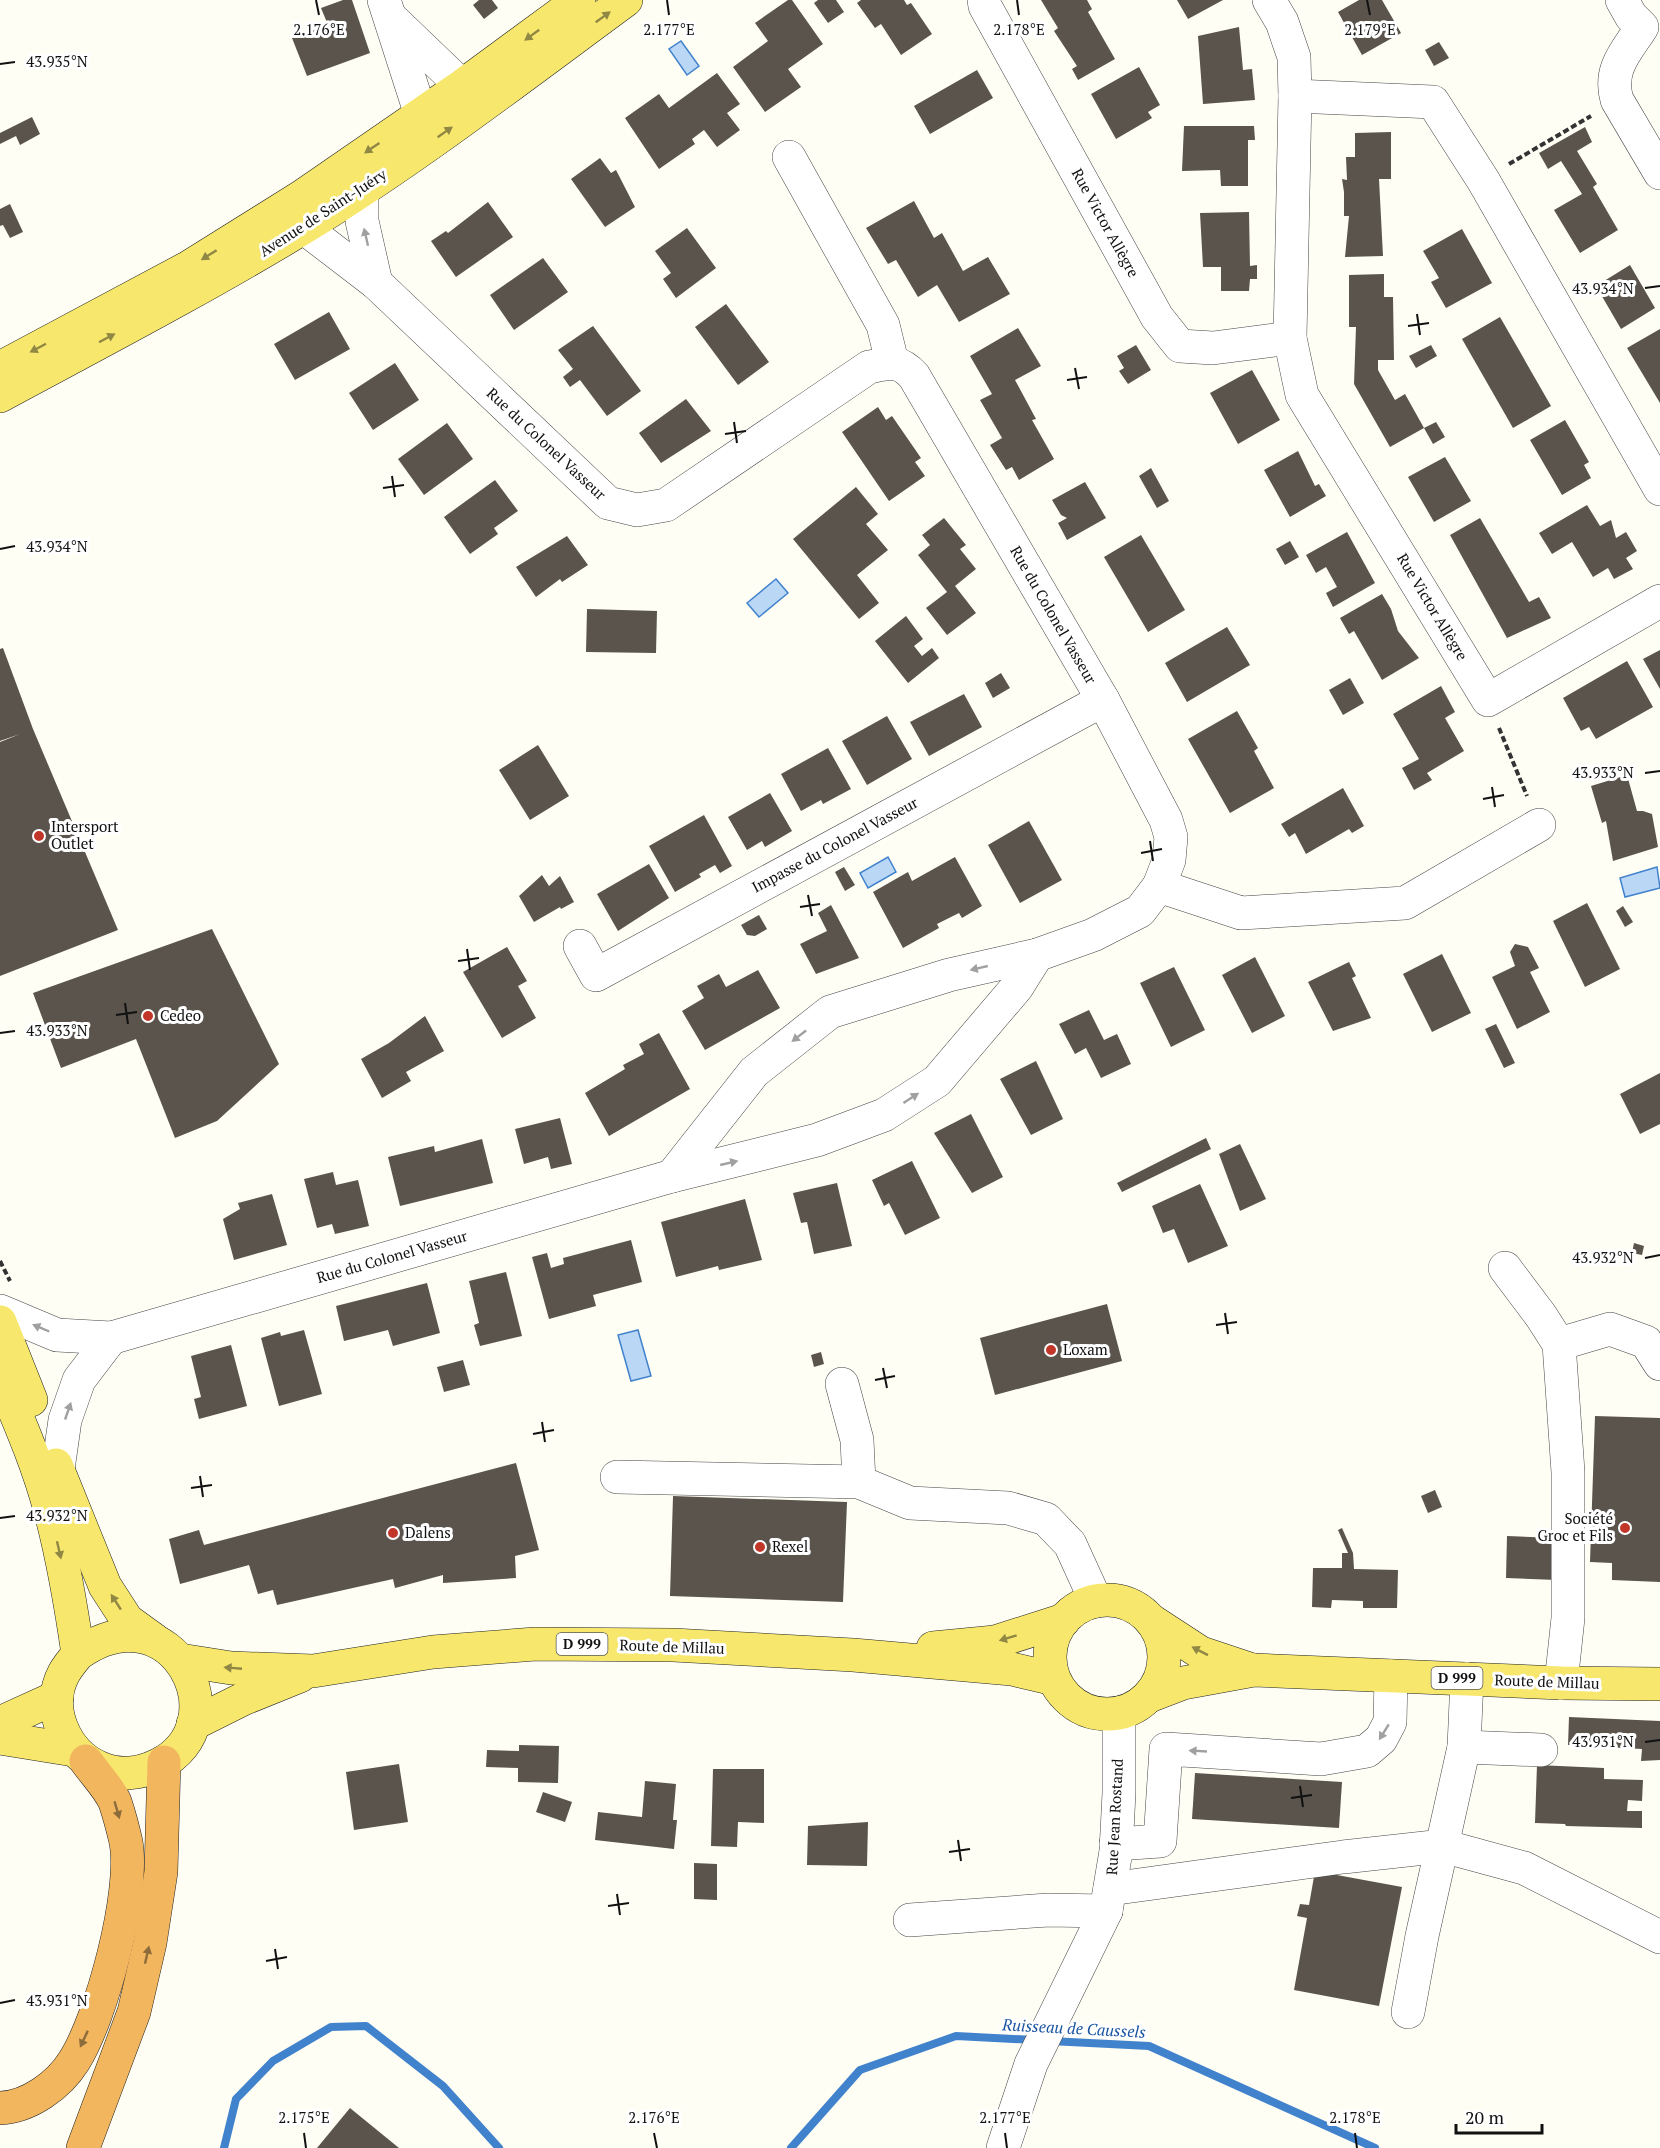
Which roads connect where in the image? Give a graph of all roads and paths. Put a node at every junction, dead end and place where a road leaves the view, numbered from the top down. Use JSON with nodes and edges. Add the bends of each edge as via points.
{"nodes":[{"id":1,"x":579,"y":0,"type":"edge"},
{"id":2,"x":626,"y":0,"type":"edge"},
{"id":3,"x":984,"y":0,"type":"edge"},
{"id":4,"x":1269,"y":0,"type":"edge"},
{"id":5,"x":1622,"y":0,"type":"edge"},
{"id":6,"x":386,"y":8,"type":"edge"},
{"id":7,"x":462,"y":86,"type":"junction"},
{"id":8,"x":1295,"y":96,"type":"junction"},
{"id":9,"x":1617,"y":100,"type":"junction"},
{"id":10,"x":421,"y":115,"type":"junction"},
{"id":11,"x":789,"y":157,"type":"dead end"},
{"id":12,"x":1660,"y":173,"type":"edge"},
{"id":13,"x":1483,"y":180,"type":"junction"},
{"id":14,"x":362,"y":189,"type":"junction"},
{"id":15,"x":303,"y":227,"type":"junction"},
{"id":16,"x":376,"y":283,"type":"junction"},
{"id":17,"x":1290,"y":338,"type":"junction"},
{"id":18,"x":892,"y":362,"type":"junction"},
{"id":19,"x":0,"y":368,"type":"edge"},
{"id":20,"x":0,"y":396,"type":"edge"},
{"id":21,"x":1660,"y":489,"type":"edge"},
{"id":22,"x":1660,"y":601,"type":"edge"},
{"id":23,"x":1103,"y":700,"type":"junction"},
{"id":24,"x":1488,"y":700,"type":"junction"},
{"id":25,"x":1539,"y":825,"type":"joint"},
{"id":26,"x":1159,"y":886,"type":"junction"},
{"id":27,"x":580,"y":946,"type":"dead end"},
{"id":28,"x":1036,"y":955,"type":"junction"},
{"id":29,"x":672,"y":1176,"type":"junction"},
{"id":30,"x":1505,"y":1268,"type":"dead end"},
{"id":31,"x":0,"y":1311,"type":"edge"},
{"id":32,"x":0,"y":1322,"type":"edge"},
{"id":33,"x":111,"y":1338,"type":"junction"},
{"id":34,"x":1559,"y":1344,"type":"junction"},
{"id":35,"x":1660,"y":1364,"type":"edge"},
{"id":36,"x":0,"y":1376,"type":"edge"},
{"id":37,"x":842,"y":1384,"type":"dead end"},
{"id":38,"x":58,"y":1469,"type":"junction"},
{"id":39,"x":617,"y":1477,"type":"dead end"},
{"id":40,"x":859,"y":1482,"type":"junction"},
{"id":41,"x":1096,"y":1601,"type":"junction"},
{"id":42,"x":1064,"y":1620,"type":"junction"},
{"id":43,"x":1152,"y":1621,"type":"junction"},
{"id":44,"x":169,"y":1651,"type":"junction"},
{"id":45,"x":78,"y":1654,"type":"junction"},
{"id":46,"x":853,"y":1655,"type":"junction"},
{"id":47,"x":1254,"y":1670,"type":"junction"},
{"id":48,"x":313,"y":1671,"type":"junction"},
{"id":49,"x":1391,"y":1676,"type":"junction"},
{"id":50,"x":1054,"y":1679,"type":"junction"},
{"id":51,"x":1467,"y":1679,"type":"junction"},
{"id":52,"x":1561,"y":1683,"type":"junction"},
{"id":53,"x":1660,"y":1684,"type":"edge"},
{"id":54,"x":1149,"y":1696,"type":"junction"},
{"id":55,"x":57,"y":1697,"type":"junction"},
{"id":56,"x":1119,"y":1713,"type":"junction"},
{"id":57,"x":0,"y":1723,"type":"edge"},
{"id":58,"x":193,"y":1724,"type":"junction"},
{"id":59,"x":0,"y":1738,"type":"edge"},
{"id":60,"x":1464,"y":1747,"type":"junction"},
{"id":61,"x":1541,"y":1750,"type":"dead end"},
{"id":62,"x":80,"y":1756,"type":"junction"},
{"id":63,"x":164,"y":1762,"type":"junction"},
{"id":64,"x":1116,"y":1844,"type":"junction"},
{"id":65,"x":1443,"y":1846,"type":"junction"},
{"id":66,"x":1108,"y":1900,"type":"junction"},
{"id":67,"x":910,"y":1920,"type":"dead end"},
{"id":68,"x":1660,"y":1936,"type":"edge"},
{"id":69,"x":1408,"y":2012,"type":"dead end"},
{"id":70,"x":0,"y":2108,"type":"edge"},
{"id":71,"x":83,"y":2148,"type":"edge"},
{"id":72,"x":1003,"y":2148,"type":"edge"}],
"edges":[{"from":1,"to":7,"type":"main road","name":"Avenue de Saint-Juéry","one_way":true},
{"from":14,"to":2,"type":"main road","name":"Avenue de Saint-Juéry","one_way":true},
{"from":3,"to":17,"type":"street","name":"Rue Victor Allègre","via":[[1157,317],[1180,346],[1213,348]]},
{"from":4,"to":8,"type":"street","name":"Rue Victor Allègre","via":[[1282,22],[1294,57]]},
{"from":5,"to":9,"type":"street","via":[[1641,27],[1614,77]]},
{"from":6,"to":7,"type":"street"},
{"from":6,"to":10,"type":"street"},
{"from":7,"to":10,"type":"main road","name":"Avenue de Saint-Juéry"},
{"from":8,"to":13,"type":"street","via":[[1433,102]]},
{"from":8,"to":17,"type":"street","name":"Rue Victor Allègre"},
{"from":9,"to":12,"type":"street"},
{"from":9,"to":13,"type":"path"},
{"from":10,"to":19,"type":"main road","name":"Avenue de Saint-Juéry","one_way":true,"via":[[189,267]]},
{"from":11,"to":18,"type":"street","via":[[884,325]]},
{"from":13,"to":21,"type":"street"},
{"from":14,"to":15,"type":"main road","name":"Avenue de Saint-Juéry"},
{"from":16,"to":14,"type":"street","one_way":true,"via":[[362,221]]},
{"from":15,"to":16,"type":"street","name":"Rue du Colonel Vasseur"},
{"from":20,"to":15,"type":"main road","name":"Avenue de Saint-Juéry","one_way":true,"via":[[198,290]]},
{"from":16,"to":18,"type":"street","name":"Rue du Colonel Vasseur","via":[[608,503],[637,510],[666,505],[869,367]]},
{"from":17,"to":24,"type":"street","name":"Rue Victor Allègre","via":[[1302,395]]},
{"from":18,"to":23,"type":"street","name":"Rue du Colonel Vasseur","via":[[906,367],[914,376]]},
{"from":22,"to":24,"type":"street"},
{"from":23,"to":26,"type":"street","name":"Rue du Colonel Vasseur","via":[[1166,820],[1171,837],[1169,860]]},
{"from":23,"to":27,"type":"street","name":"Impasse du Colonel Vasseur","via":[[596,975]]},
{"from":24,"to":25,"type":"path"},
{"from":25,"to":26,"type":"street","via":[[1405,903],[1241,913]]},
{"from":26,"to":28,"type":"street","name":"Rue du Colonel Vasseur","via":[[1140,911],[1093,935]]},
{"from":28,"to":29,"type":"street","name":"Rue du Colonel Vasseur","one_way":true,"via":[[949,975],[830,1012],[754,1072]]},
{"from":29,"to":28,"type":"street","name":"Rue du Colonel Vasseur","one_way":true,"via":[[817,1140],[884,1115],[937,1081],[1017,987]]},
{"from":29,"to":33,"type":"street","name":"Rue du Colonel Vasseur"},
{"from":30,"to":34,"type":"street"},
{"from":33,"to":31,"type":"street","name":"Rue du Colonel Vasseur","one_way":true,"via":[[57,1335]]},
{"from":32,"to":38,"type":"main road"},
{"from":38,"to":33,"type":"street","one_way":true,"via":[[65,1420],[79,1380]]},
{"from":34,"to":35,"type":"street","via":[[1610,1329],[1646,1342]]},
{"from":34,"to":52,"type":"street","via":[[1568,1472],[1568,1618]]},
{"from":36,"to":45,"type":"main road","one_way":true,"via":[[50,1508]]},
{"from":37,"to":40,"type":"street","via":[[857,1440]]},
{"from":44,"to":38,"type":"main road","one_way":true,"via":[[127,1620],[105,1586]]},
{"from":39,"to":40,"type":"street"},
{"from":40,"to":41,"type":"street","via":[[910,1503],[1008,1508],[1046,1519],[1070,1544]]},
{"from":41,"to":42,"type":"main road","via":[[1078,1608]]},
{"from":41,"to":43,"type":"main road","via":[[1116,1601],[1136,1608]]},
{"from":42,"to":46,"type":"main road","name":"Route de Millau","number":"D 999","one_way":true,"via":[[995,1642]]},
{"from":42,"to":50,"type":"main road","via":[[1051,1648]]},
{"from":47,"to":43,"type":"main road","name":"Route de Millau","number":"D 999","one_way":true,"via":[[1201,1653]]},
{"from":43,"to":54,"type":"main road","via":[[1162,1638],[1164,1659],[1160,1679]]},
{"from":44,"to":45,"type":"main road","via":[[141,1636],[124,1635],[99,1641]]},
{"from":48,"to":44,"type":"main road","name":"Route de Millau","number":"D 999","one_way":true,"via":[[231,1668]]},
{"from":44,"to":58,"type":"main road","via":[[191,1679],[196,1702]]},
{"from":45,"to":55,"type":"main road","via":[[64,1674]]},
{"from":46,"to":48,"type":"main road","name":"Route de Millau","number":"D 999","via":[[673,1645],[535,1644],[433,1652]]},
{"from":46,"to":50,"type":"main road","name":"Route de Millau","number":"D 999","via":[[1012,1669]]},
{"from":47,"to":49,"type":"main road","name":"Route de Millau","number":"D 999"},
{"from":47,"to":54,"type":"main road","name":"Route de Millau","number":"D 999","via":[[1183,1683]]},
{"from":48,"to":58,"type":"main road","name":"Route de Millau","number":"D 999"},
{"from":49,"to":51,"type":"main road","name":"Route de Millau","number":"D 999"},
{"from":49,"to":64,"type":"street","one_way":true,"via":[[1390,1722],[1381,1739],[1367,1751],[1321,1759],[1166,1749],[1160,1841]]},
{"from":50,"to":56,"type":"main road","via":[[1078,1706],[1095,1713]]},
{"from":51,"to":52,"type":"main road","name":"Route de Millau","number":"D 999"},
{"from":51,"to":60,"type":"street"},
{"from":52,"to":53,"type":"main road","name":"Route de Millau","number":"D 999"},
{"from":54,"to":56,"type":"main road"},
{"from":55,"to":57,"type":"main road"},
{"from":55,"to":62,"type":"main road","via":[[64,1734]]},
{"from":56,"to":64,"type":"street","name":"Rue Jean Rostand"},
{"from":58,"to":63,"type":"main road","via":[[177,1752]]},
{"from":59,"to":62,"type":"main road"},
{"from":60,"to":61,"type":"street"},
{"from":60,"to":65,"type":"street"},
{"from":62,"to":63,"type":"main road","via":[[101,1769],[125,1773]]},
{"from":62,"to":70,"type":"highway","one_way":true,"via":[[114,1800],[126,1842],[128,1876],[111,1966],[95,2016],[74,2062],[47,2091],[11,2108]]},
{"from":71,"to":63,"type":"highway","one_way":true,"via":[[134,2012],[150,1943],[161,1872]]},
{"from":64,"to":66,"type":"street","name":"Rue Jean Rostand"},
{"from":65,"to":66,"type":"street","via":[[1343,1857]]},
{"from":65,"to":68,"type":"street","via":[[1524,1868]]},
{"from":65,"to":69,"type":"street"},
{"from":66,"to":67,"type":"street","via":[[1048,1910]]},
{"from":66,"to":72,"type":"street","name":"Rue Jean Rostand","via":[[1031,2064]]}]}
